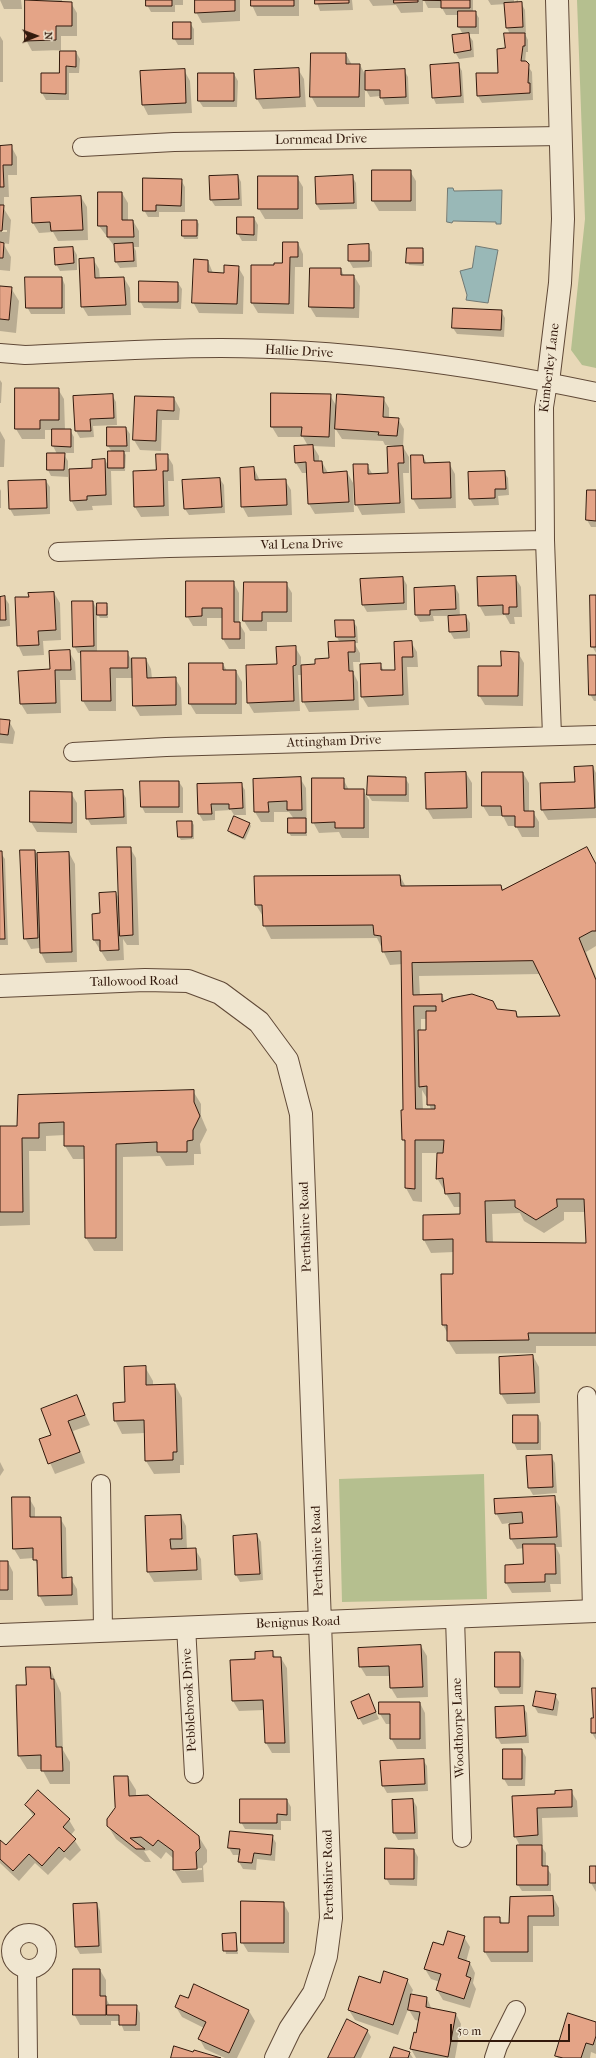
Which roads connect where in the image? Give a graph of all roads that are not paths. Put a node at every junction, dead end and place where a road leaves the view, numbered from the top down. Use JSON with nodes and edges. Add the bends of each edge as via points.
{"nodes":[{"id":1,"x":557,"y":0,"type":"edge"},
{"id":2,"x":561,"y":136,"type":"junction"},
{"id":3,"x":82,"y":147,"type":"dead end"},
{"id":4,"x":0,"y":353,"type":"edge"},
{"id":5,"x":548,"y":382,"type":"junction"},
{"id":6,"x":596,"y":392,"type":"edge"},
{"id":7,"x":546,"y":540,"type":"junction"},
{"id":8,"x":58,"y":552,"type":"dead end"},
{"id":9,"x":596,"y":734,"type":"edge"},
{"id":10,"x":552,"y":736,"type":"junction"},
{"id":11,"x":73,"y":752,"type":"dead end"},
{"id":12,"x":0,"y":986,"type":"edge"},
{"id":13,"x":272,"y":1039,"type":"joint"},
{"id":14,"x":587,"y":1396,"type":"dead end"},
{"id":15,"x":101,"y":1484,"type":"dead end"},
{"id":16,"x":594,"y":1611,"type":"edge"},
{"id":17,"x":455,"y":1618,"type":"junction"},
{"id":18,"x":321,"y":1622,"type":"junction"},
{"id":19,"x":186,"y":1626,"type":"junction"},
{"id":20,"x":103,"y":1630,"type":"junction"},
{"id":21,"x":0,"y":1635,"type":"edge"},
{"id":22,"x":194,"y":1774,"type":"dead end"},
{"id":23,"x":462,"y":1838,"type":"dead end"},
{"id":24,"x":27,"y":1969,"type":"dead end"},
{"id":25,"x":516,"y":2010,"type":"dead end"},
{"id":26,"x":28,"y":2058,"type":"edge"},
{"id":27,"x":276,"y":2058,"type":"edge"},
{"id":28,"x":494,"y":2058,"type":"edge"}],
"edges":[{"from":1,"to":2,"type":"street","name":"Kimberley Lane"},
{"from":2,"to":3,"type":"street","name":"Lornmead Drive","via":[[174,142]]},
{"from":2,"to":5,"type":"street","name":"Kimberley Lane","via":[[563,219],[560,283]]},
{"from":4,"to":5,"type":"street","name":"Hallie Drive","via":[[25,355],[222,348],[291,350],[382,357]]},
{"from":5,"to":6,"type":"street","name":"Hallie Drive"},
{"from":5,"to":7,"type":"street","name":"Kimberley Lane","via":[[544,407]]},
{"from":7,"to":8,"type":"street","name":"Val Lena Drive"},
{"from":7,"to":10,"type":"street","name":"Kimberley Lane"},
{"from":9,"to":10,"type":"street","name":"Attingham Drive"},
{"from":10,"to":11,"type":"street","name":"Attingham Drive"},
{"from":12,"to":13,"type":"street","name":"Tallowood Road","via":[[145,980],[188,981],[220,993],[259,1022]]},
{"from":13,"to":18,"type":"street","name":"Perthshire Road","via":[[287,1060],[301,1114]]},
{"from":14,"to":16,"type":"street"},
{"from":15,"to":20,"type":"street"},
{"from":16,"to":17,"type":"street","name":"Benignus Road"},
{"from":17,"to":18,"type":"street","name":"Benignus Road"},
{"from":17,"to":23,"type":"street","name":"Woodthorpe Lane"},
{"from":18,"to":19,"type":"street","name":"Benignus Road"},
{"from":18,"to":27,"type":"street","name":"Perthshire Road","via":[[331,1918],[326,1956],[314,1993],[290,2029]]},
{"from":19,"to":20,"type":"street","name":"Benignus Road"},
{"from":19,"to":22,"type":"street","name":"Pebblebrook Drive"},
{"from":20,"to":21,"type":"street","name":"Benignus Road"},
{"from":24,"to":26,"type":"street"},
{"from":25,"to":28,"type":"street"}]}
